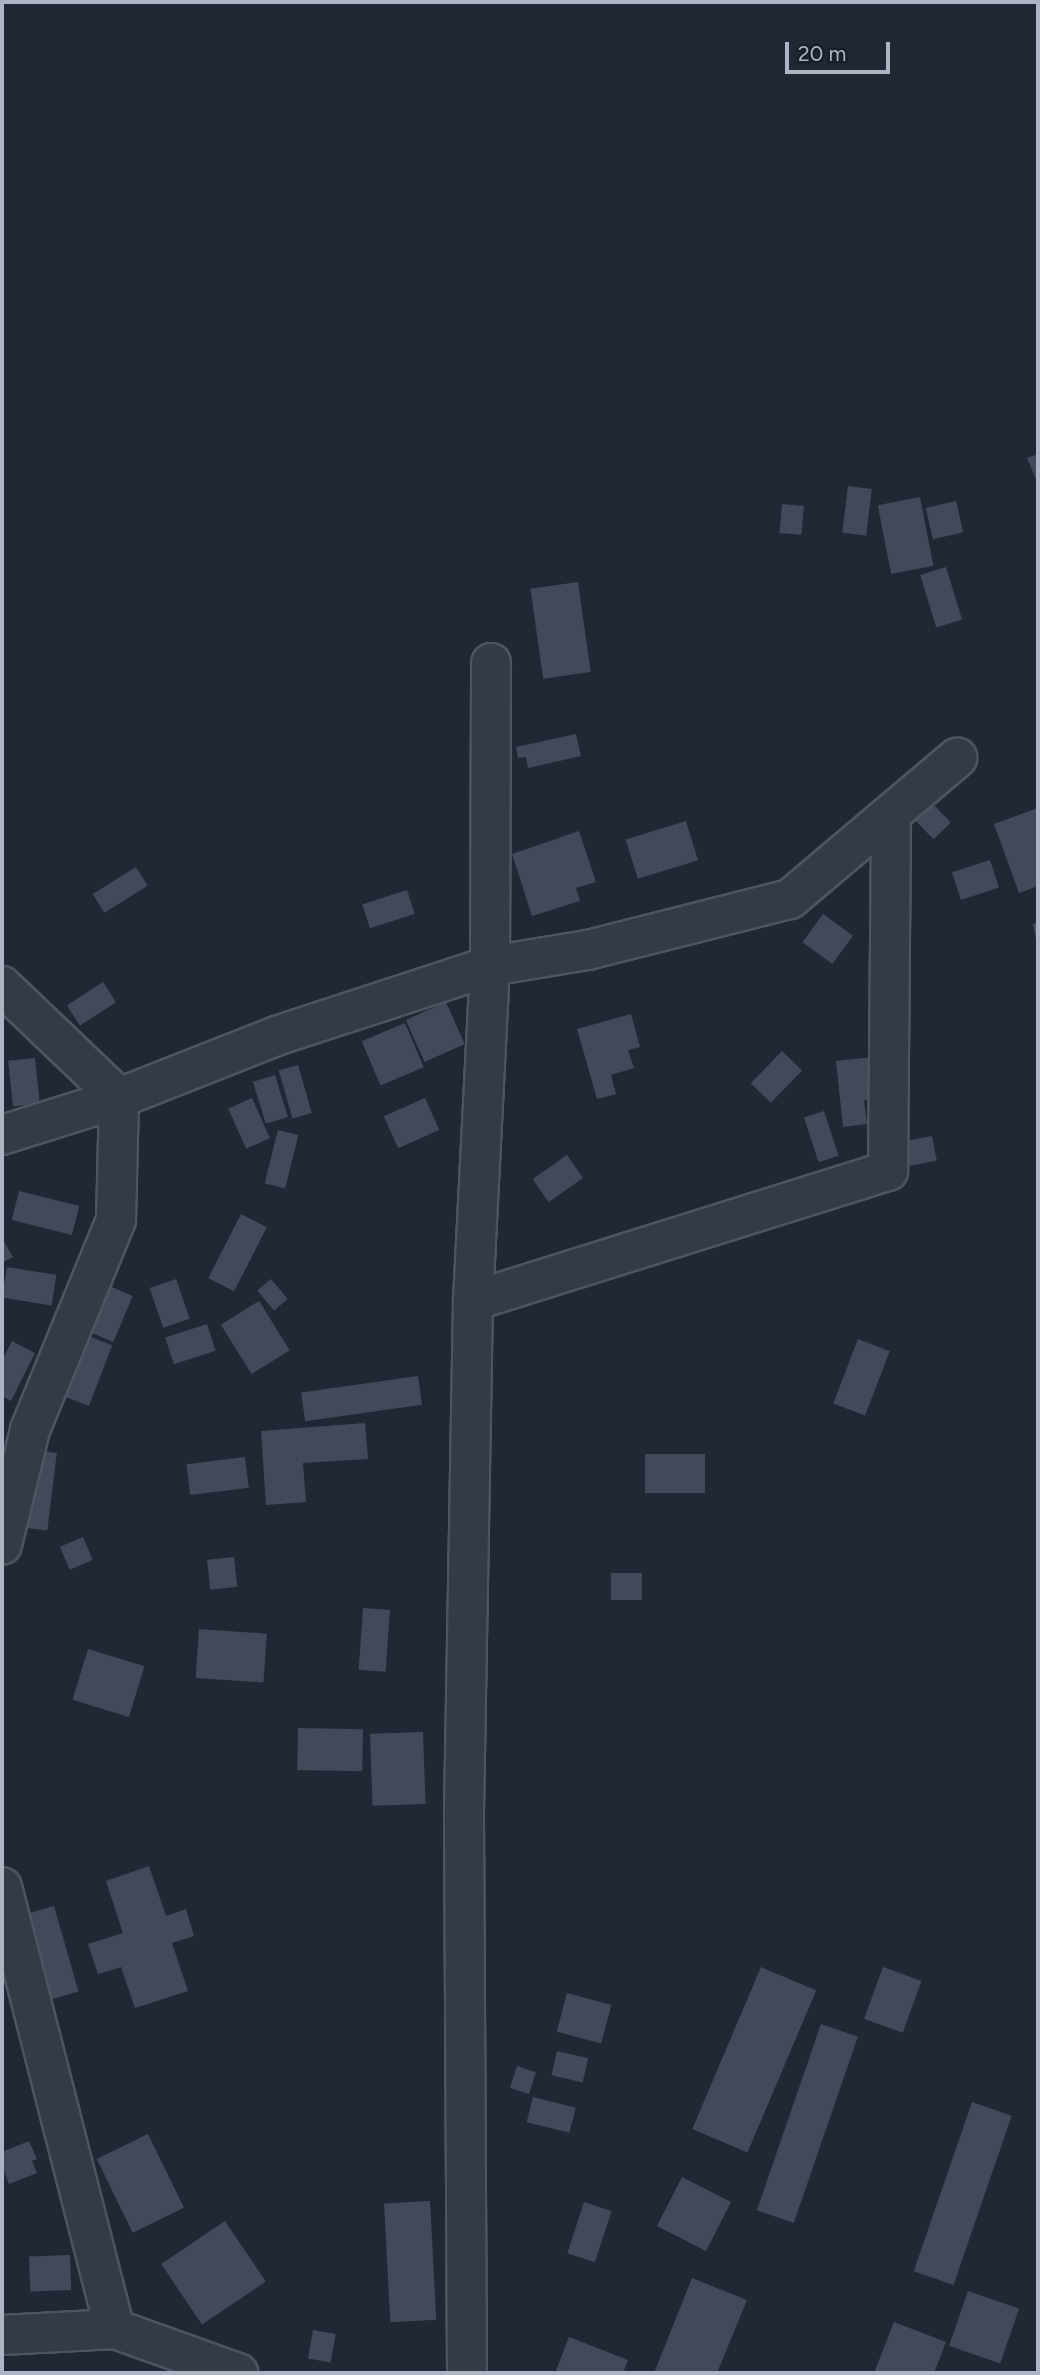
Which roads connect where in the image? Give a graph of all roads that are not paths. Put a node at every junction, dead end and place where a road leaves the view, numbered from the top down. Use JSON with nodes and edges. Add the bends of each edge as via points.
{"nodes":[{"id":1,"x":491,"y":663,"type":"dead end"},
{"id":2,"x":957,"y":758,"type":"dead end"},
{"id":3,"x":891,"y":814,"type":"junction"},
{"id":4,"x":490,"y":966,"type":"junction"},
{"id":5,"x":2,"y":986,"type":"edge"},
{"id":6,"x":119,"y":1098,"type":"junction"},
{"id":7,"x":2,"y":1135,"type":"edge"},
{"id":8,"x":473,"y":1301,"type":"junction"},
{"id":9,"x":2,"y":1545,"type":"edge"},
{"id":10,"x":2,"y":1886,"type":"edge"},
{"id":11,"x":116,"y":2329,"type":"junction"},
{"id":12,"x":2,"y":2335,"type":"edge"},
{"id":13,"x":238,"y":2373,"type":"edge"},
{"id":14,"x":467,"y":2373,"type":"edge"}],
"edges":[{"from":1,"to":4,"type":"street"},
{"from":2,"to":3,"type":"street"},
{"from":3,"to":4,"type":"street","via":[[790,899],[588,950]]},
{"from":3,"to":8,"type":"street","via":[[888,1171]]},
{"from":4,"to":6,"type":"street","via":[[276,1036]]},
{"from":4,"to":8,"type":"street"},
{"from":5,"to":6,"type":"street"},
{"from":6,"to":7,"type":"street"},
{"from":6,"to":9,"type":"street","via":[[116,1220],[30,1430]]},
{"from":8,"to":14,"type":"street","via":[[464,1811]]},
{"from":10,"to":11,"type":"street"},
{"from":11,"to":12,"type":"street"},
{"from":11,"to":13,"type":"street"}]}
